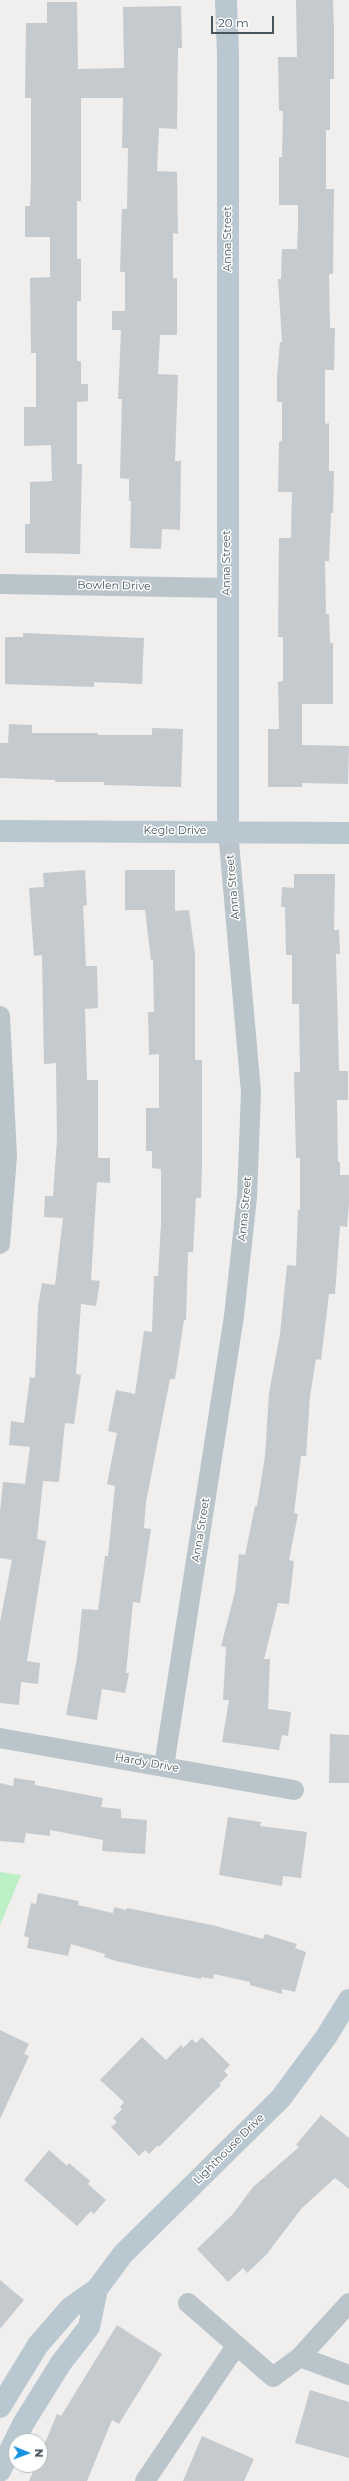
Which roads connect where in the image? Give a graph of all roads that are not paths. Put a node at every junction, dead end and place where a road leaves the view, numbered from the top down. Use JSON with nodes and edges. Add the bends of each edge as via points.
{"nodes":[{"id":1,"x":226,"y":0,"type":"edge"},
{"id":2,"x":0,"y":584,"type":"edge"},
{"id":3,"x":227,"y":588,"type":"junction"},
{"id":4,"x":0,"y":831,"type":"edge"},
{"id":5,"x":228,"y":832,"type":"junction"},
{"id":6,"x":349,"y":833,"type":"edge"},
{"id":7,"x":0,"y":1016,"type":"edge"},
{"id":8,"x":0,"y":1244,"type":"edge"},
{"id":9,"x":0,"y":1738,"type":"edge"},
{"id":10,"x":164,"y":1766,"type":"junction"},
{"id":11,"x":294,"y":1790,"type":"dead end"},
{"id":12,"x":349,"y":2000,"type":"edge"},
{"id":13,"x":97,"y":2289,"type":"junction"},
{"id":14,"x":188,"y":2303,"type":"dead end"},
{"id":15,"x":349,"y":2303,"type":"edge"},
{"id":16,"x":236,"y":2346,"type":"junction"},
{"id":17,"x":300,"y":2357,"type":"junction"},
{"id":18,"x":349,"y":2376,"type":"edge"},
{"id":19,"x":0,"y":2407,"type":"edge"},
{"id":20,"x":0,"y":2471,"type":"edge"},
{"id":21,"x":145,"y":2481,"type":"edge"}],
"edges":[{"from":1,"to":3,"type":"street","name":"Anna Street"},
{"from":2,"to":3,"type":"street","name":"Bowlen Drive"},
{"from":3,"to":5,"type":"street","name":"Anna Street"},
{"from":4,"to":5,"type":"street","name":"Kegle Drive"},
{"from":5,"to":6,"type":"street","name":"Kegle Drive"},
{"from":5,"to":10,"type":"street","name":"Anna Street","via":[[251,1092],[247,1197],[234,1316]]},
{"from":7,"to":8,"type":"street","via":[[8,1156]]},
{"from":9,"to":10,"type":"street","name":"Hardy Drive"},
{"from":10,"to":11,"type":"street","name":"Hardy Drive"},
{"from":12,"to":13,"type":"street","name":"Lighthouse Drive","via":[[326,2037],[280,2098],[123,2254]]},
{"from":13,"to":19,"type":"street","name":"Lighthouse Drive","via":[[70,2308],[38,2345]]},
{"from":13,"to":20,"type":"street","name":"Lighthouse Drive","via":[[89,2327],[61,2363],[23,2424]]},
{"from":14,"to":16,"type":"street"},
{"from":15,"to":17,"type":"street"},
{"from":16,"to":17,"type":"street","via":[[273,2377]]},
{"from":16,"to":21,"type":"street"},
{"from":17,"to":18,"type":"street"}]}
